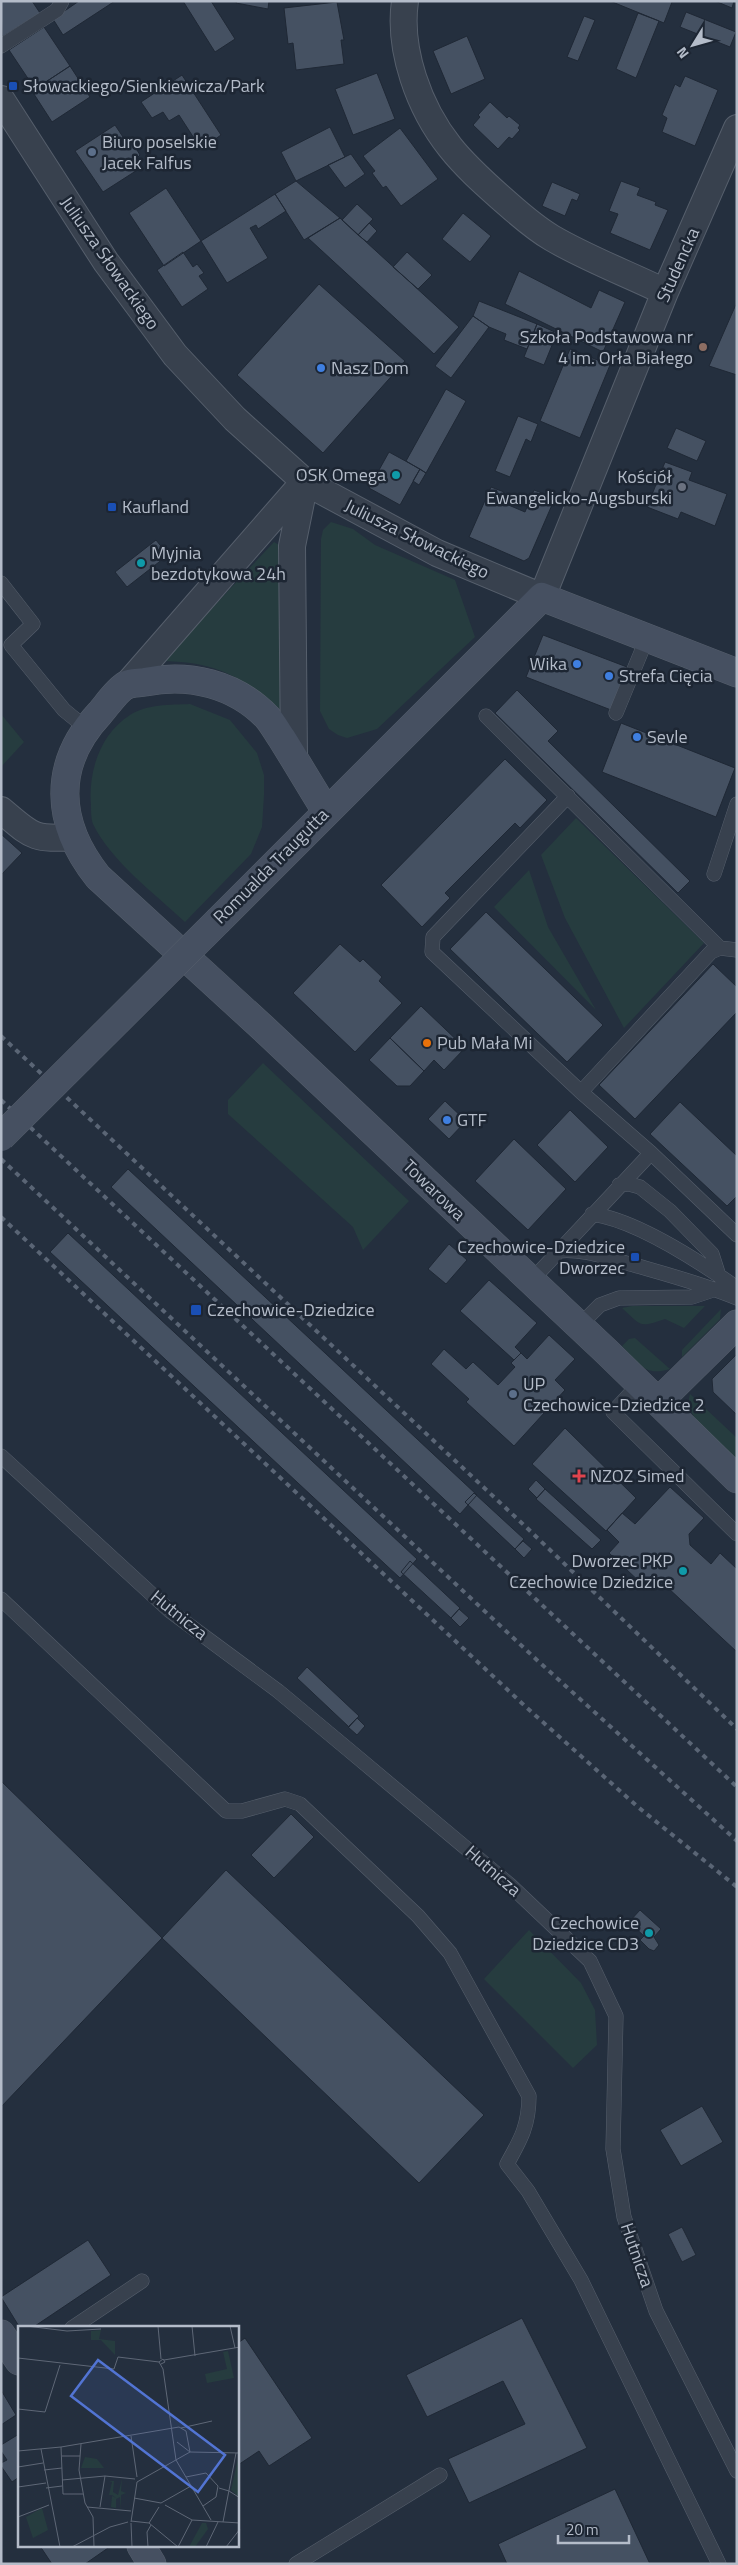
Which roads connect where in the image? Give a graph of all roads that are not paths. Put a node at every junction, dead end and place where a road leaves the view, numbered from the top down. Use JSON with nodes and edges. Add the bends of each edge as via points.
{"nodes":[{"id":1,"x":62,"y":1,"type":"edge"},
{"id":2,"x":405,"y":1,"type":"edge"},
{"id":3,"x":1,"y":46,"type":"edge"},
{"id":4,"x":1,"y":99,"type":"edge"},
{"id":5,"x":734,"y":143,"type":"edge"},
{"id":6,"x":665,"y":292,"type":"junction"},
{"id":7,"x":305,"y":482,"type":"junction"},
{"id":8,"x":1,"y":583,"type":"edge"},
{"id":9,"x":542,"y":597,"type":"junction"},
{"id":10,"x":646,"y":638,"type":"junction"},
{"id":11,"x":737,"y":673,"type":"edge"},
{"id":12,"x":126,"y":686,"type":"junction"},
{"id":13,"x":616,"y":713,"type":"dead end"},
{"id":14,"x":486,"y":716,"type":"dead end"},
{"id":15,"x":86,"y":728,"type":"junction"},
{"id":16,"x":294,"y":758,"type":"junction"},
{"id":17,"x":568,"y":796,"type":"junction"},
{"id":18,"x":737,"y":804,"type":"edge"},
{"id":19,"x":1,"y":810,"type":"edge"},
{"id":20,"x":326,"y":810,"type":"junction"},
{"id":21,"x":74,"y":837,"type":"junction"},
{"id":22,"x":714,"y":874,"type":"dead end"},
{"id":23,"x":720,"y":948,"type":"junction"},
{"id":24,"x":737,"y":950,"type":"edge"},
{"id":25,"x":581,"y":1092,"type":"junction"},
{"id":26,"x":1,"y":1137,"type":"edge"},
{"id":27,"x":651,"y":1153,"type":"junction"},
{"id":28,"x":619,"y":1185,"type":"junction"},
{"id":29,"x":592,"y":1214,"type":"junction"},
{"id":30,"x":737,"y":1236,"type":"edge"},
{"id":31,"x":558,"y":1252,"type":"junction"},
{"id":32,"x":530,"y":1282,"type":"junction"},
{"id":33,"x":717,"y":1283,"type":"junction"},
{"id":34,"x":737,"y":1288,"type":"edge"},
{"id":35,"x":737,"y":1298,"type":"edge"},
{"id":36,"x":737,"y":1324,"type":"edge"},
{"id":37,"x":579,"y":1326,"type":"junction"},
{"id":38,"x":648,"y":1393,"type":"junction"},
{"id":39,"x":1,"y":1456,"type":"edge"},
{"id":40,"x":737,"y":1479,"type":"edge"},
{"id":41,"x":737,"y":1534,"type":"edge"},
{"id":42,"x":1,"y":1599,"type":"edge"},
{"id":43,"x":142,"y":2281,"type":"dead end"},
{"id":44,"x":75,"y":2326,"type":"edge"},
{"id":45,"x":1,"y":2334,"type":"edge"},
{"id":46,"x":18,"y":2359,"type":"edge"},
{"id":47,"x":737,"y":2471,"type":"edge"},
{"id":48,"x":440,"y":2475,"type":"dead end"},
{"id":49,"x":142,"y":2548,"type":"edge"},
{"id":50,"x":152,"y":2564,"type":"edge"},
{"id":51,"x":296,"y":2564,"type":"edge"},
{"id":52,"x":719,"y":2564,"type":"edge"}],
"edges":[{"from":1,"to":3,"type":"lane","via":[[57,10]]},
{"from":2,"to":6,"type":"street","via":[[402,19],[408,57],[430,115],[449,146],[520,215],[551,238]]},
{"from":4,"to":7,"type":"street","name":"Juliusza Słowackiego","via":[[106,262],[175,356],[235,419]]},
{"from":5,"to":6,"type":"street","name":"Studencka"},
{"from":6,"to":9,"type":"street","name":"Studencka"},
{"from":7,"to":9,"type":"street","name":"Juliusza Słowackiego","via":[[437,553]]},
{"from":7,"to":12,"type":"street"},
{"from":7,"to":16,"type":"street","via":[[292,546]]},
{"from":8,"to":15,"type":"lane","via":[[33,624],[12,645],[64,710]]},
{"from":9,"to":10,"type":"street","name":"Juliusza Słowackiego"},
{"from":9,"to":20,"type":"street","name":"Romualda Traugutta"},
{"from":10,"to":11,"type":"street","name":"Juliusza Słowackiego"},
{"from":10,"to":13,"type":"lane"},
{"from":12,"to":15,"type":"street","name":"Towarowa"},
{"from":12,"to":16,"type":"street","via":[[161,678],[198,679],[235,693],[267,717]]},
{"from":14,"to":17,"type":"lane"},
{"from":15,"to":21,"type":"street","name":"Towarowa","via":[[72,754],[64,788],[64,803]]},
{"from":16,"to":20,"type":"street"},
{"from":17,"to":23,"type":"lane"},
{"from":17,"to":25,"type":"lane","via":[[433,937],[432,952]]},
{"from":18,"to":22,"type":"lane"},
{"from":19,"to":21,"type":"street","via":[[29,833],[45,839]]},
{"from":20,"to":26,"type":"street","name":"Romualda Traugutta","bridge":true},
{"from":21,"to":32,"type":"street","name":"Towarowa","via":[[98,877]]},
{"from":23,"to":24,"type":"lane"},
{"from":23,"to":25,"type":"lane","via":[[711,952]]},
{"from":25,"to":27,"type":"lane"},
{"from":27,"to":28,"type":"lane"},
{"from":27,"to":30,"type":"lane"},
{"from":28,"to":29,"type":"lane"},
{"from":28,"to":33,"type":"lane","via":[[640,1186],[670,1211],[712,1254]]},
{"from":29,"to":31,"type":"lane"},
{"from":29,"to":33,"type":"lane","via":[[618,1220]]},
{"from":31,"to":32,"type":"lane"},
{"from":31,"to":33,"type":"lane","via":[[574,1250]]},
{"from":32,"to":37,"type":"street","name":"Towarowa"},
{"from":33,"to":34,"type":"lane"},
{"from":33,"to":35,"type":"lane"},
{"from":33,"to":37,"type":"lane","via":[[692,1297],[608,1300]]},
{"from":36,"to":38,"type":"street"},
{"from":37,"to":38,"type":"street","name":"Towarowa"},
{"from":38,"to":40,"type":"street","name":"Towarowa"},
{"from":38,"to":41,"type":"lane","via":[[613,1412]]},
{"from":39,"to":47,"type":"lane","name":"Hutnicza","via":[[170,1611],[278,1691],[343,1745],[510,1885],[590,1961],[616,2016],[613,2150],[624,2217],[656,2311]]},
{"from":42,"to":52,"type":"lane","via":[[226,1811],[242,1811],[285,1799],[300,1804],[418,1916],[450,1953],[529,2096],[529,2118],[507,2164],[528,2191],[581,2280]]},
{"from":43,"to":44,"type":"lane"},
{"from":45,"to":46,"type":"street"},
{"from":48,"to":51,"type":"lane"},
{"from":49,"to":50,"type":"street"}]}
